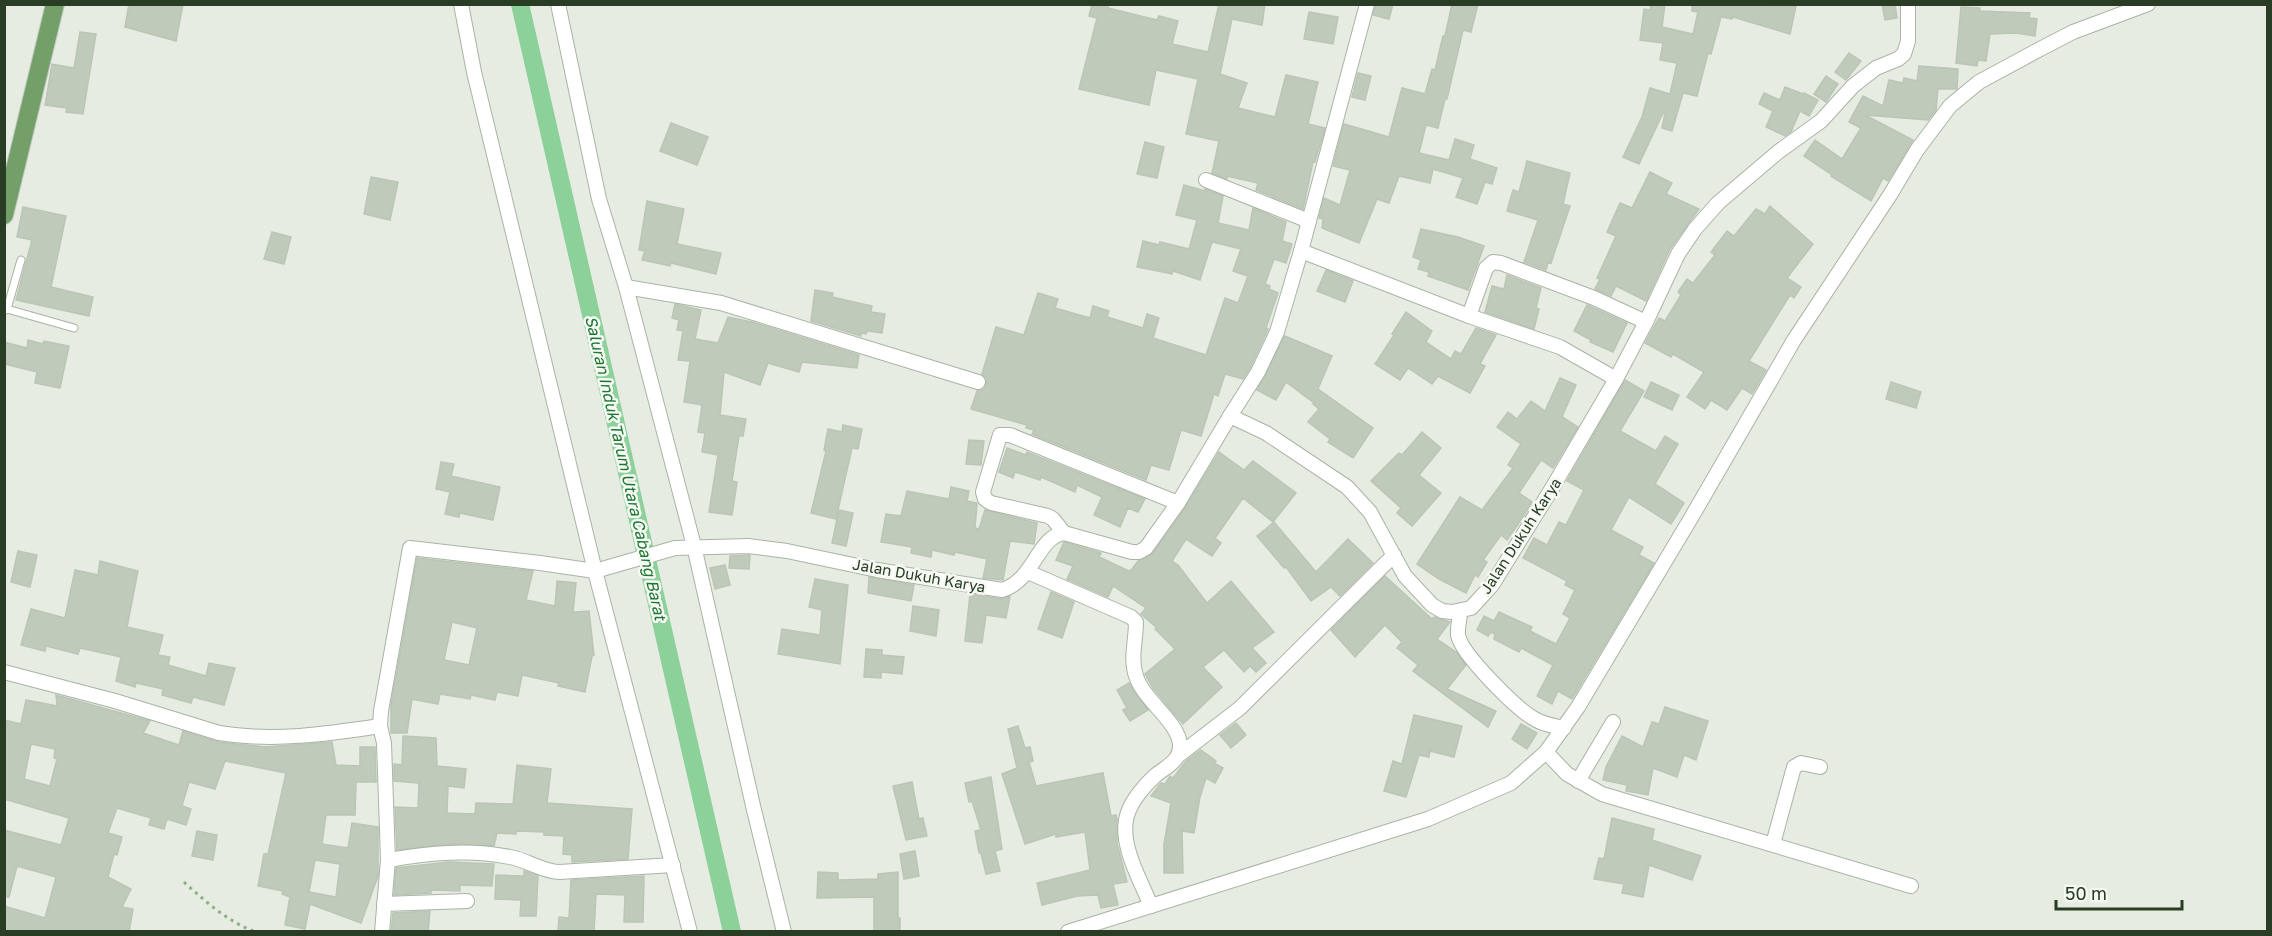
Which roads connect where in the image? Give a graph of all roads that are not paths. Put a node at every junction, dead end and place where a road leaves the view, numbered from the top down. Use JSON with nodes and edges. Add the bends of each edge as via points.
{"nodes":[{"id":1,"x":55,"y":4,"type":"edge"},
{"id":2,"x":461,"y":4,"type":"edge"},
{"id":3,"x":558,"y":4,"type":"edge"},
{"id":4,"x":1367,"y":4,"type":"edge"},
{"id":5,"x":1908,"y":4,"type":"edge"},
{"id":6,"x":2148,"y":4,"type":"edge"},
{"id":7,"x":1206,"y":180,"type":"dead end"},
{"id":8,"x":4,"y":215,"type":"edge"},
{"id":9,"x":1309,"y":220,"type":"junction"},
{"id":10,"x":1301,"y":250,"type":"junction"},
{"id":11,"x":21,"y":260,"type":"dead end"},
{"id":12,"x":626,"y":286,"type":"junction"},
{"id":13,"x":6,"y":310,"type":"edge"},
{"id":14,"x":1469,"y":316,"type":"junction"},
{"id":15,"x":1646,"y":322,"type":"junction"},
{"id":16,"x":74,"y":328,"type":"dead end"},
{"id":17,"x":1616,"y":379,"type":"junction"},
{"id":18,"x":978,"y":382,"type":"dead end"},
{"id":19,"x":1230,"y":416,"type":"junction"},
{"id":20,"x":1178,"y":503,"type":"junction"},
{"id":21,"x":1064,"y":533,"type":"junction"},
{"id":22,"x":694,"y":546,"type":"junction"},
{"id":23,"x":1394,"y":555,"type":"junction"},
{"id":24,"x":601,"y":569,"type":"junction"},
{"id":25,"x":1028,"y":573,"type":"junction"},
{"id":26,"x":1460,"y":612,"type":"junction"},
{"id":27,"x":4,"y":672,"type":"edge"},
{"id":28,"x":1613,"y":722,"type":"dead end"},
{"id":29,"x":380,"y":726,"type":"junction"},
{"id":30,"x":1564,"y":728,"type":"junction"},
{"id":31,"x":1546,"y":752,"type":"junction"},
{"id":32,"x":1179,"y":755,"type":"junction"},
{"id":33,"x":1820,"y":767,"type":"dead end"},
{"id":34,"x":1578,"y":781,"type":"junction"},
{"id":35,"x":1773,"y":844,"type":"junction"},
{"id":36,"x":388,"y":860,"type":"junction"},
{"id":37,"x":673,"y":865,"type":"junction"},
{"id":38,"x":1911,"y":886,"type":"dead end"},
{"id":39,"x":467,"y":901,"type":"dead end"},
{"id":40,"x":384,"y":904,"type":"junction"},
{"id":41,"x":1151,"y":906,"type":"junction"},
{"id":42,"x":382,"y":932,"type":"edge"},
{"id":43,"x":690,"y":932,"type":"edge"},
{"id":44,"x":783,"y":932,"type":"edge"},
{"id":45,"x":1068,"y":932,"type":"edge"}],
"edges":[{"from":1,"to":8,"type":"main road"},
{"from":2,"to":24,"type":"street","via":[[474,72]]},
{"from":3,"to":12,"type":"street","via":[[599,199]]},
{"from":4,"to":9,"type":"street"},
{"from":5,"to":15,"type":"street","name":"Jalan Dukuh Karya","via":[[1904,54],[1876,68],[1853,86],[1821,121],[1718,203],[1678,254]]},
{"from":6,"to":30,"type":"street","via":[[2073,32],[1979,82],[1950,106],[1917,150],[1794,340]]},
{"from":7,"to":9,"type":"street"},
{"from":9,"to":10,"type":"street"},
{"from":10,"to":14,"type":"street"},
{"from":10,"to":19,"type":"street","via":[[1270,350]]},
{"from":11,"to":13,"type":"lane"},
{"from":12,"to":18,"type":"street","via":[[721,303]]},
{"from":12,"to":22,"type":"street"},
{"from":13,"to":16,"type":"lane"},
{"from":14,"to":15,"type":"street","via":[[1486,268],[1493,262],[1571,289]]},
{"from":14,"to":17,"type":"street","via":[[1560,347]]},
{"from":15,"to":17,"type":"street","name":"Jalan Dukuh Karya"},
{"from":17,"to":26,"type":"street","name":"Jalan Dukuh Karya","via":[[1492,585],[1471,608]]},
{"from":19,"to":20,"type":"street"},
{"from":19,"to":23,"type":"street","via":[[1266,433],[1347,488],[1370,513]]},
{"from":20,"to":21,"type":"street","via":[[1139,552]]},
{"from":20,"to":21,"type":"street","via":[[1010,435],[1000,435],[983,492],[985,499],[1051,517]]},
{"from":21,"to":25,"type":"street","name":"Jalan Dukuh Karya","via":[[1052,536]]},
{"from":22,"to":24,"type":"street","name":"Jalan Dukuh Karya"},
{"from":22,"to":25,"type":"street","name":"Jalan Dukuh Karya","via":[[767,548],[999,590],[1012,586]]},
{"from":22,"to":44,"type":"street"},
{"from":23,"to":26,"type":"street","via":[[1406,576],[1432,605],[1442,611]]},
{"from":23,"to":32,"type":"street","via":[[1240,708]]},
{"from":24,"to":29,"type":"street","via":[[410,548]]},
{"from":24,"to":37,"type":"street"},
{"from":25,"to":32,"type":"street","via":[[1136,622],[1133,663],[1137,678],[1149,700],[1178,735]]},
{"from":26,"to":30,"type":"street","via":[[1458,636],[1467,654],[1532,718]]},
{"from":27,"to":29,"type":"street","via":[[219,733],[301,737]]},
{"from":28,"to":34,"type":"street"},
{"from":29,"to":36,"type":"street"},
{"from":30,"to":31,"type":"street"},
{"from":31,"to":34,"type":"street"},
{"from":31,"to":41,"type":"street","via":[[1511,783],[1428,819]]},
{"from":32,"to":41,"type":"street","via":[[1140,792],[1126,820],[1126,838]]},
{"from":33,"to":35,"type":"street","via":[[1801,763],[1794,767]]},
{"from":34,"to":35,"type":"street","via":[[1602,794]]},
{"from":35,"to":38,"type":"street"},
{"from":36,"to":37,"type":"street","via":[[475,852],[559,872]]},
{"from":36,"to":40,"type":"street"},
{"from":37,"to":43,"type":"street"},
{"from":39,"to":40,"type":"street"},
{"from":40,"to":42,"type":"street"},
{"from":41,"to":45,"type":"street"}]}
